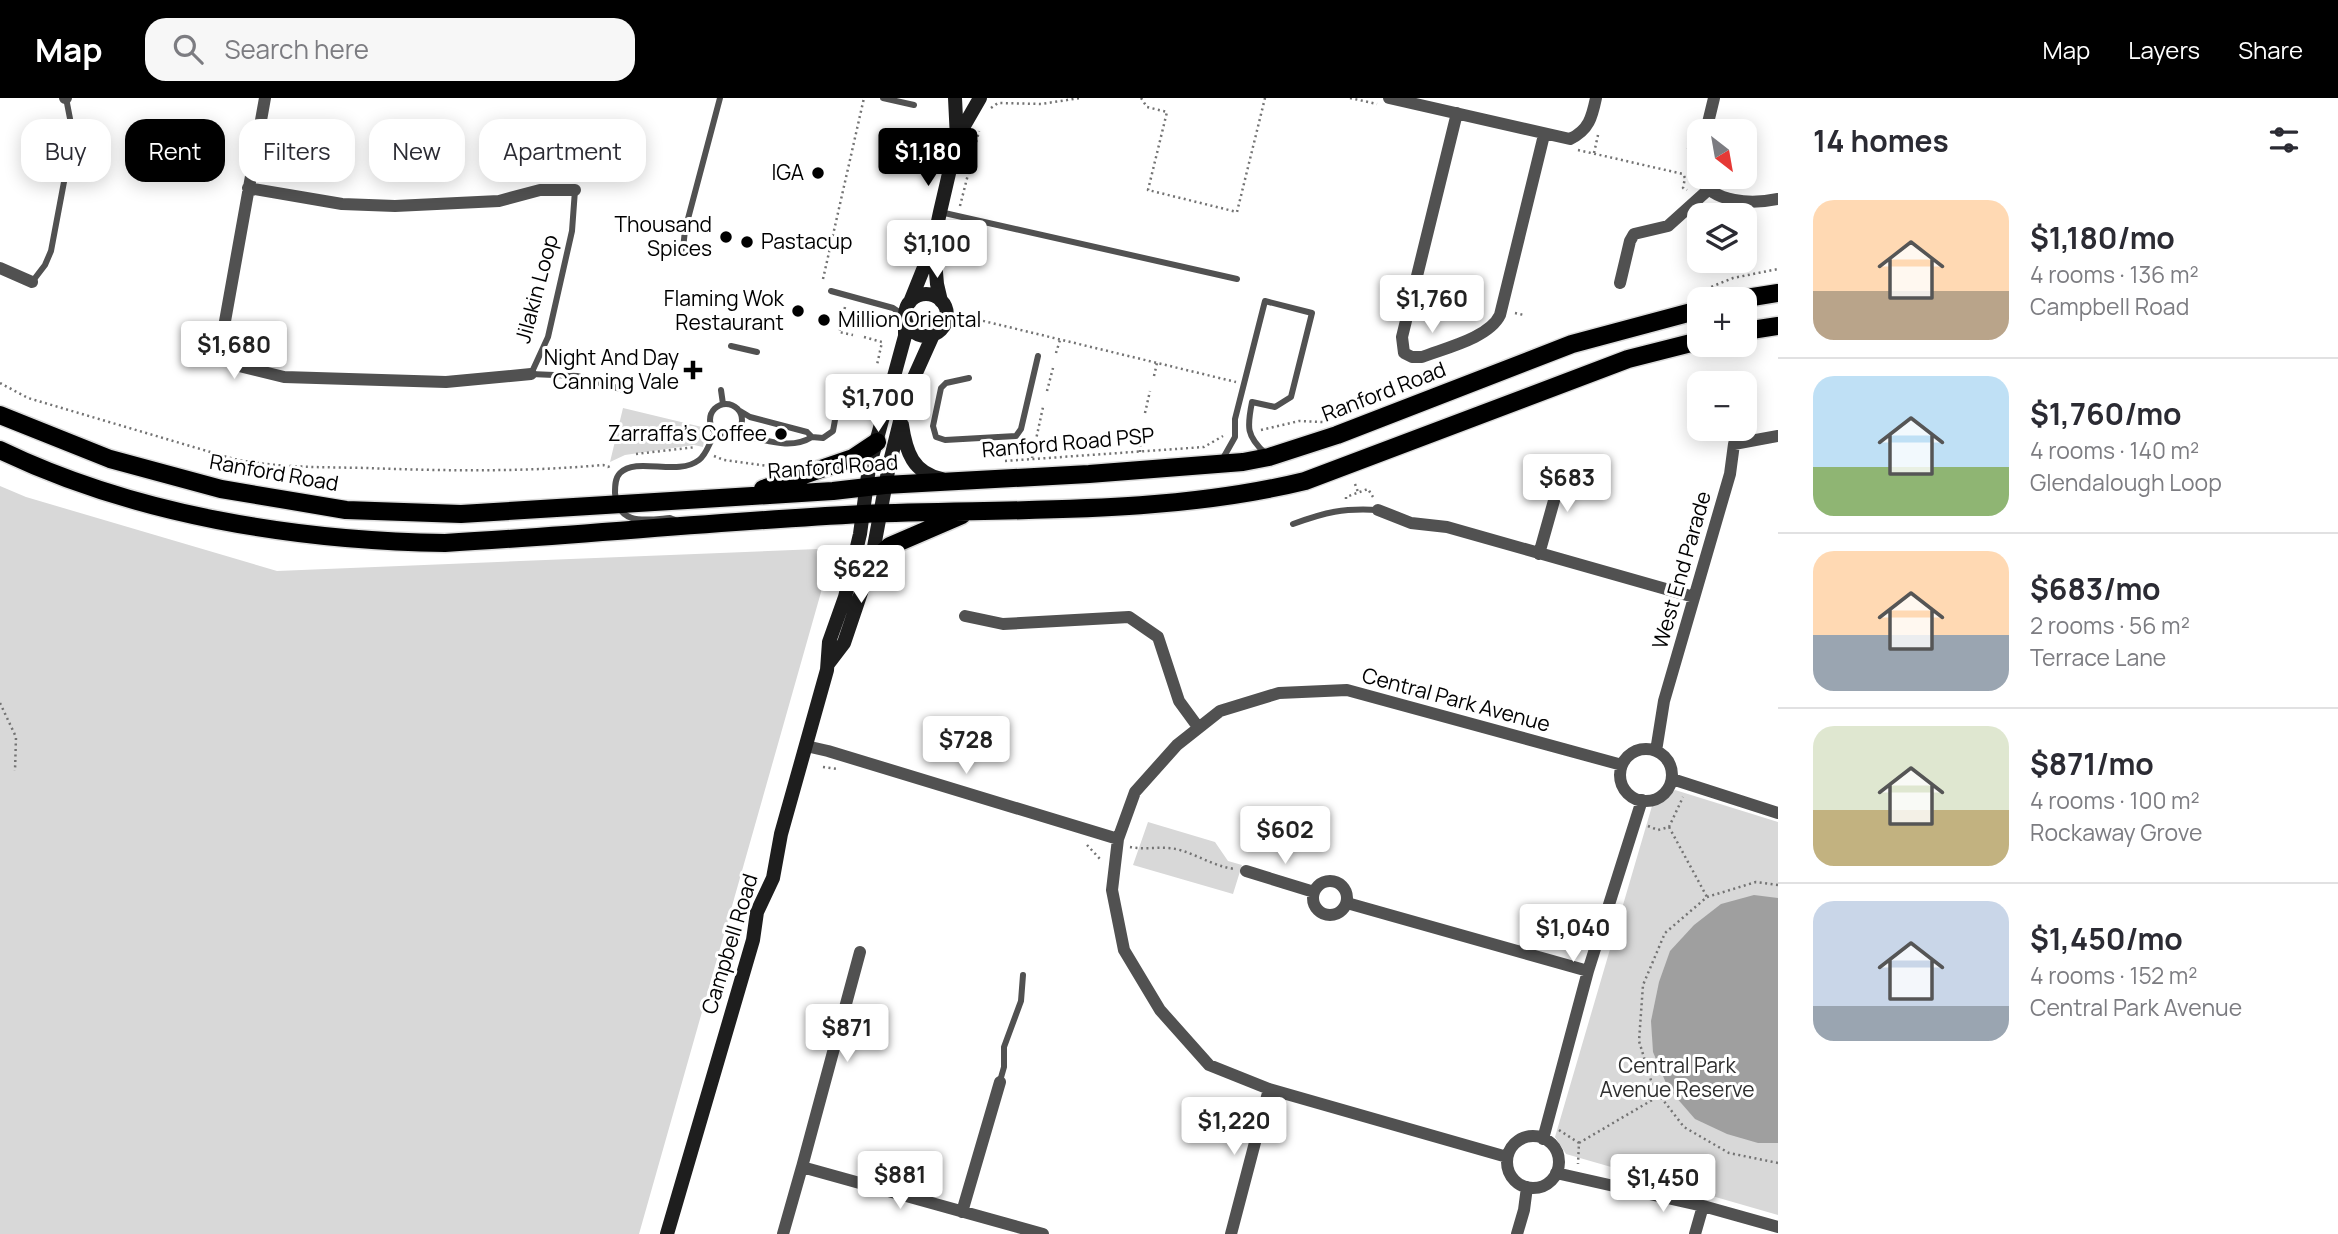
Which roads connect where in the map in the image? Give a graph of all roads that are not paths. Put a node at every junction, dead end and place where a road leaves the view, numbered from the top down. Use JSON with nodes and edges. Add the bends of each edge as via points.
{"nodes":[{"id":1,"x":66,"y":98,"type":"edge"},
{"id":2,"x":265,"y":98,"type":"edge"},
{"id":3,"x":720,"y":98,"type":"edge"},
{"id":4,"x":883,"y":98,"type":"edge"},
{"id":5,"x":955,"y":98,"type":"edge"},
{"id":6,"x":964,"y":98,"type":"edge"},
{"id":7,"x":1389,"y":98,"type":"edge"},
{"id":8,"x":1596,"y":98,"type":"edge"},
{"id":9,"x":1714,"y":98,"type":"edge"},
{"id":10,"x":980,"y":103,"type":"edge"},
{"id":11,"x":914,"y":105,"type":"dead end"},
{"id":12,"x":1457,"y":113,"type":"junction"},
{"id":13,"x":1709,"y":119,"type":"edge"},
{"id":14,"x":1544,"y":135,"type":"junction"},
{"id":15,"x":957,"y":139,"type":"junction"},
{"id":16,"x":248,"y":188,"type":"junction"},
{"id":17,"x":575,"y":190,"type":"joint"},
{"id":18,"x":1708,"y":190,"type":"joint"},
{"id":19,"x":1778,"y":199,"type":"edge"},
{"id":20,"x":940,"y":212,"type":"junction"},
{"id":21,"x":933,"y":244,"type":"junction"},
{"id":22,"x":683,"y":249,"type":"dead end"},
{"id":23,"x":0,"y":268,"type":"edge"},
{"id":24,"x":1237,"y":279,"type":"dead end"},
{"id":25,"x":32,"y":282,"type":"joint"},
{"id":26,"x":1620,"y":283,"type":"dead end"},
{"id":27,"x":831,"y":291,"type":"dead end"},
{"id":28,"x":1778,"y":293,"type":"edge"},
{"id":29,"x":1757,"y":296,"type":"edge"},
{"id":30,"x":941,"y":301,"type":"junction"},
{"id":31,"x":1687,"y":305,"type":"edge"},
{"id":32,"x":905,"y":309,"type":"junction"},
{"id":33,"x":1778,"y":326,"type":"edge"},
{"id":34,"x":1757,"y":329,"type":"edge"},
{"id":35,"x":933,"y":335,"type":"junction"},
{"id":36,"x":1687,"y":344,"type":"edge"},
{"id":37,"x":731,"y":346,"type":"dead end"},
{"id":38,"x":757,"y":352,"type":"dead end"},
{"id":39,"x":1038,"y":356,"type":"dead end"},
{"id":40,"x":531,"y":374,"type":"junction"},
{"id":41,"x":969,"y":377,"type":"dead end"},
{"id":42,"x":624,"y":390,"type":"dead end"},
{"id":43,"x":721,"y":390,"type":"dead end"},
{"id":44,"x":705,"y":404,"type":"dead end"},
{"id":45,"x":723,"y":404,"type":"junction"},
{"id":46,"x":713,"y":410,"type":"junction"},
{"id":47,"x":740,"y":411,"type":"junction"},
{"id":48,"x":0,"y":415,"type":"edge"},
{"id":49,"x":901,"y":416,"type":"junction"},
{"id":50,"x":835,"y":420,"type":"dead end"},
{"id":51,"x":716,"y":433,"type":"junction"},
{"id":52,"x":734,"y":433,"type":"junction"},
{"id":53,"x":1778,"y":436,"type":"edge"},
{"id":54,"x":812,"y":437,"type":"junction"},
{"id":55,"x":877,"y":442,"type":"junction"},
{"id":56,"x":0,"y":450,"type":"edge"},
{"id":57,"x":1269,"y":457,"type":"junction"},
{"id":58,"x":1219,"y":465,"type":"junction"},
{"id":59,"x":1564,"y":465,"type":"dead end"},
{"id":60,"x":955,"y":482,"type":"junction"},
{"id":61,"x":886,"y":485,"type":"junction"},
{"id":62,"x":866,"y":487,"type":"junction"},
{"id":63,"x":743,"y":496,"type":"junction"},
{"id":64,"x":616,"y":503,"type":"junction"},
{"id":65,"x":975,"y":510,"type":"junction"},
{"id":66,"x":1378,"y":510,"type":"joint"},
{"id":67,"x":862,"y":514,"type":"junction"},
{"id":68,"x":881,"y":514,"type":"junction"},
{"id":69,"x":1293,"y":524,"type":"dead end"},
{"id":70,"x":689,"y":527,"type":"junction"},
{"id":71,"x":1539,"y":554,"type":"junction"},
{"id":72,"x":871,"y":563,"type":"junction"},
{"id":73,"x":1694,"y":597,"type":"junction"},
{"id":74,"x":965,"y":616,"type":"dead end"},
{"id":75,"x":828,"y":665,"type":"junction"},
{"id":76,"x":1198,"y":727,"type":"junction"},
{"id":77,"x":806,"y":746,"type":"junction"},
{"id":78,"x":1656,"y":751,"type":"junction"},
{"id":79,"x":1622,"y":765,"type":"junction"},
{"id":80,"x":1672,"y":779,"type":"junction"},
{"id":81,"x":1642,"y":800,"type":"junction"},
{"id":82,"x":1778,"y":813,"type":"edge"},
{"id":83,"x":1117,"y":842,"type":"junction"},
{"id":84,"x":1246,"y":871,"type":"road end"},
{"id":85,"x":1314,"y":892,"type":"junction"},
{"id":86,"x":1347,"y":903,"type":"junction"},
{"id":87,"x":860,"y":952,"type":"dead end"},
{"id":88,"x":1588,"y":971,"type":"junction"},
{"id":89,"x":1023,"y":975,"type":"dead end"},
{"id":90,"x":1000,"y":1082,"type":"joint"},
{"id":91,"x":1269,"y":1089,"type":"junction"},
{"id":92,"x":1543,"y":1139,"type":"junction"},
{"id":93,"x":1507,"y":1157,"type":"junction"},
{"id":94,"x":802,"y":1167,"type":"junction"},
{"id":95,"x":1556,"y":1173,"type":"junction"},
{"id":96,"x":1527,"y":1187,"type":"junction"},
{"id":97,"x":1703,"y":1206,"type":"junction"},
{"id":98,"x":962,"y":1212,"type":"junction"},
{"id":99,"x":1778,"y":1227,"type":"edge"},
{"id":100,"x":667,"y":1234,"type":"edge"},
{"id":101,"x":783,"y":1234,"type":"edge"},
{"id":102,"x":1043,"y":1234,"type":"edge"},
{"id":103,"x":1231,"y":1234,"type":"edge"},
{"id":104,"x":1517,"y":1234,"type":"edge"},
{"id":105,"x":1695,"y":1234,"type":"edge"}],
"edges":[{"from":1,"to":25,"type":"lane","via":[[73,134],[51,251]]},
{"from":2,"to":16,"type":"street","name":"Jilakin Loop"},
{"from":3,"to":22,"type":"lane"},
{"from":4,"to":11,"type":"lane"},
{"from":5,"to":15,"type":"street","name":"Campbell Road"},
{"from":6,"to":10,"type":"street"},
{"from":7,"to":12,"type":"street"},
{"from":8,"to":14,"type":"street","via":[[1584,131],[1570,139]]},
{"from":9,"to":13,"type":"street"},
{"from":10,"to":15,"type":"street","name":"Campbell Road"},
{"from":12,"to":14,"type":"street"},
{"from":12,"to":14,"type":"street","via":[[1402,337],[1404,353],[1412,357],[1422,357],[1496,325]]},
{"from":15,"to":20,"type":"street","name":"Campbell Road"},
{"from":16,"to":17,"type":"street","name":"Jilakin Loop","via":[[342,204],[395,206],[499,201],[540,190]]},
{"from":16,"to":40,"type":"street","name":"Jilakin Loop","via":[[222,338],[239,366],[284,377],[383,381],[446,382]]},
{"from":17,"to":40,"type":"lane","name":"Jilakin Loop","via":[[572,230],[548,337]]},
{"from":18,"to":19,"type":"street","via":[[1747,202]]},
{"from":18,"to":26,"type":"street","via":[[1668,226],[1634,234]]},
{"from":20,"to":21,"type":"street","name":"Campbell Road"},
{"from":20,"to":24,"type":"lane"},
{"from":21,"to":30,"type":"street","name":"Campbell Road"},
{"from":21,"to":32,"type":"street","name":"Campbell Road"},
{"from":23,"to":25,"type":"street"},
{"from":27,"to":32,"type":"lane","via":[[866,305]]},
{"from":28,"to":29,"type":"main road"},
{"from":30,"to":32,"type":"street","via":[[929,294],[915,297]]},
{"from":30,"to":35,"type":"street","via":[[946,320]]},
{"from":31,"to":57,"type":"main road","name":"Ranford Road"},
{"from":32,"to":35,"type":"street","via":[[912,330]]},
{"from":32,"to":55,"type":"street","name":"Campbell Road","via":[[905,336]]},
{"from":33,"to":34,"type":"main road"},
{"from":35,"to":49,"type":"street","name":"Campbell Road"},
{"from":36,"to":65,"type":"main road","via":[[1628,359],[1305,481],[1257,493],[1174,502]]},
{"from":37,"to":38,"type":"lane"},
{"from":39,"to":41,"type":"lane","via":[[1016,436],[936,437],[933,426],[941,388]]},
{"from":40,"to":42,"type":"lane","via":[[577,376]]},
{"from":43,"to":45,"type":"lane"},
{"from":44,"to":46,"type":"lane"},
{"from":45,"to":46,"type":"lane"},
{"from":45,"to":47,"type":"lane"},
{"from":46,"to":51,"type":"lane","via":[[710,420]]},
{"from":47,"to":52,"type":"lane","via":[[741,426]]},
{"from":47,"to":54,"type":"lane"},
{"from":48,"to":64,"type":"main road","name":"Ranford Road","via":[[110,459],[221,489],[346,510],[461,513]]},
{"from":49,"to":60,"type":"street","name":"Campbell Road","via":[[909,455],[920,471]]},
{"from":49,"to":61,"type":"street","name":"Campbell Road"},
{"from":50,"to":54,"type":"lane","via":[[833,431],[823,438]]},
{"from":51,"to":52,"type":"lane"},
{"from":51,"to":64,"type":"lane","via":[[706,452],[684,467],[630,466],[618,474]]},
{"from":52,"to":54,"type":"lane","via":[[787,444]]},
{"from":53,"to":73,"type":"street","name":"West End Parade","via":[[1734,444],[1730,474]]},
{"from":55,"to":62,"type":"street","name":"Campbell Road"},
{"from":55,"to":63,"type":"main road","via":[[853,458]]},
{"from":56,"to":70,"type":"main road","via":[[40,469],[155,506],[273,530],[445,543]]},
{"from":57,"to":58,"type":"main road","name":"Ranford Road"},
{"from":57,"to":58,"type":"lane","via":[[1253,443],[1249,432],[1252,402],[1275,407],[1291,397],[1312,313],[1265,302],[1235,419],[1235,437]]},
{"from":58,"to":60,"type":"main road","name":"Ranford Road"},
{"from":59,"to":71,"type":"street"},
{"from":60,"to":61,"type":"main road","name":"Ranford Road"},
{"from":61,"to":62,"type":"main road","name":"Ranford Road"},
{"from":61,"to":68,"type":"street","name":"Campbell Road"},
{"from":62,"to":63,"type":"main road","name":"Ranford Road"},
{"from":62,"to":67,"type":"street","name":"Campbell Road"},
{"from":63,"to":64,"type":"main road","name":"Ranford Road"},
{"from":64,"to":70,"type":"lane","via":[[620,512],[635,520],[670,518]]},
{"from":65,"to":68,"type":"main road"},
{"from":65,"to":72,"type":"main road","via":[[890,546]]},
{"from":66,"to":69,"type":"lane","via":[[1345,509]]},
{"from":66,"to":71,"type":"street","via":[[1410,523],[1447,527]]},
{"from":67,"to":68,"type":"main road"},
{"from":67,"to":70,"type":"main road"},
{"from":67,"to":75,"type":"street","name":"Campbell Road","via":[[845,597],[829,642]]},
{"from":68,"to":72,"type":"street","name":"Campbell Road"},
{"from":71,"to":73,"type":"street"},
{"from":72,"to":75,"type":"street","name":"Campbell Road","via":[[844,643]]},
{"from":73,"to":78,"type":"street","name":"West End Parade","via":[[1664,701]]},
{"from":74,"to":76,"type":"street","via":[[1003,624],[1129,617],[1158,637],[1179,701]]},
{"from":75,"to":77,"type":"street","name":"Campbell Road"},
{"from":76,"to":79,"type":"street","name":"Central Park Avenue","via":[[1220,711],[1279,693],[1347,690]]},
{"from":76,"to":83,"type":"street","name":"Central Park Avenue","via":[[1135,792]]},
{"from":77,"to":83,"type":"street"},
{"from":77,"to":100,"type":"street","name":"Campbell Road","via":[[773,878],[757,912],[753,940]]},
{"from":78,"to":79,"type":"street","via":[[1632,752]]},
{"from":78,"to":80,"type":"street","via":[[1670,765]]},
{"from":79,"to":81,"type":"street","via":[[1623,788]]},
{"from":80,"to":81,"type":"street","via":[[1661,796]]},
{"from":80,"to":82,"type":"street"},
{"from":81,"to":88,"type":"street"},
{"from":83,"to":91,"type":"street","name":"Central Park Avenue","via":[[1112,890],[1124,950],[1160,1010],[1209,1065]]},
{"from":84,"to":85,"type":"street"},
{"from":85,"to":86,"type":"street","via":[[1321,883],[1333,880],[1347,891]]},
{"from":85,"to":86,"type":"street","via":[[1314,904],[1322,913],[1334,915]]},
{"from":86,"to":88,"type":"street"},
{"from":87,"to":94,"type":"street"},
{"from":88,"to":92,"type":"street"},
{"from":89,"to":90,"type":"lane","via":[[1021,1001],[1004,1047]]},
{"from":90,"to":98,"type":"street"},
{"from":91,"to":93,"type":"street","name":"Central Park Avenue"},
{"from":91,"to":103,"type":"street"},
{"from":92,"to":93,"type":"street","via":[[1517,1142]]},
{"from":92,"to":95,"type":"street","via":[[1557,1153]]},
{"from":93,"to":96,"type":"street","via":[[1513,1180]]},
{"from":94,"to":98,"type":"street"},
{"from":94,"to":101,"type":"street"},
{"from":95,"to":96,"type":"street","via":[[1547,1184]]},
{"from":95,"to":97,"type":"street"},
{"from":96,"to":104,"type":"street"},
{"from":97,"to":99,"type":"street"},
{"from":97,"to":105,"type":"street"},
{"from":98,"to":102,"type":"street"}]}
